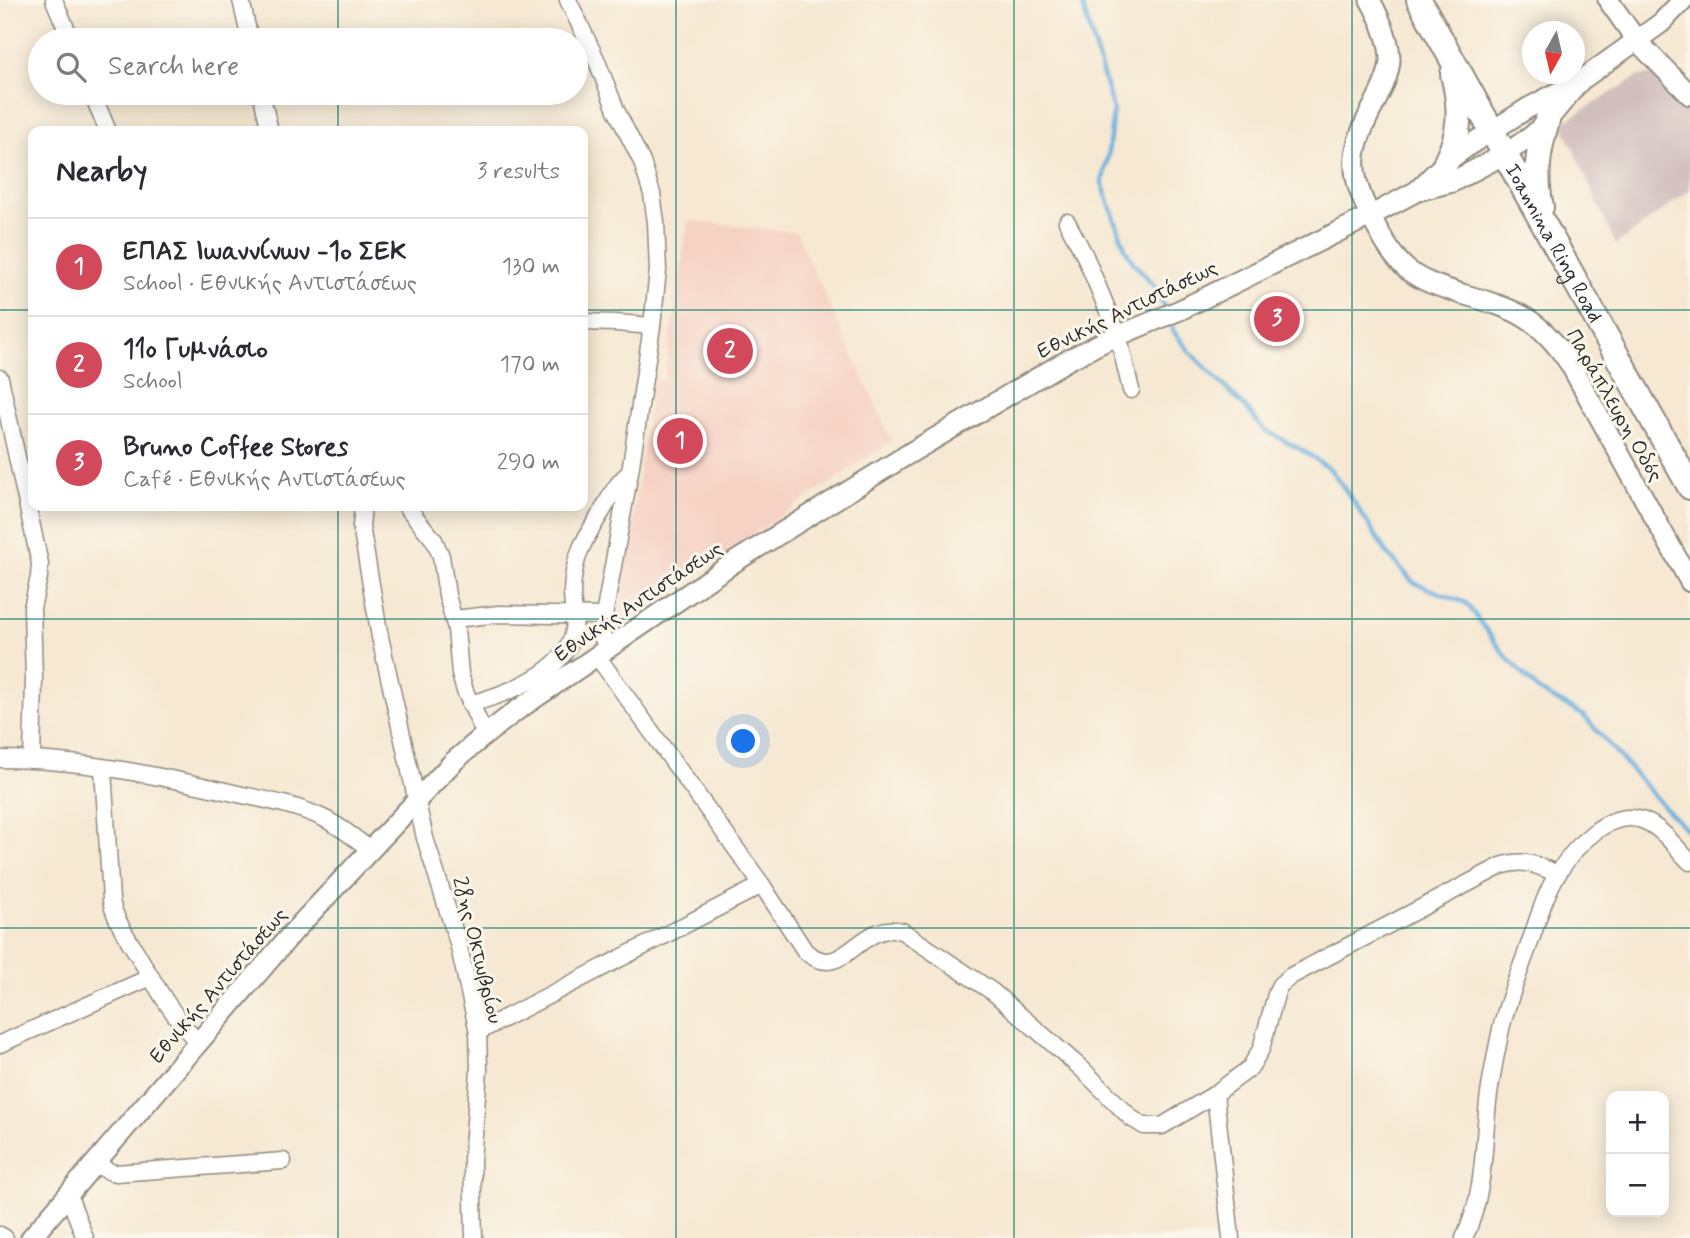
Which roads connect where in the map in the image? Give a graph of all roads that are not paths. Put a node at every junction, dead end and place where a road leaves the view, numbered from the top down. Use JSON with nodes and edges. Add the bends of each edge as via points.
{"nodes":[{"id":1,"x":55,"y":0,"type":"edge"},
{"id":2,"x":241,"y":0,"type":"edge"},
{"id":3,"x":568,"y":0,"type":"edge"},
{"id":4,"x":1370,"y":0,"type":"edge"},
{"id":5,"x":1419,"y":0,"type":"edge"},
{"id":6,"x":1608,"y":0,"type":"edge"},
{"id":7,"x":1683,"y":0,"type":"edge"},
{"id":8,"x":66,"y":28,"type":"edge"},
{"id":9,"x":247,"y":28,"type":"edge"},
{"id":10,"x":581,"y":28,"type":"edge"},
{"id":11,"x":1637,"y":41,"type":"junction"},
{"id":12,"x":588,"y":42,"type":"edge"},
{"id":13,"x":1448,"y":52,"type":"junction"},
{"id":14,"x":1585,"y":77,"type":"edge"},
{"id":15,"x":1574,"y":84,"type":"edge"},
{"id":16,"x":1578,"y":84,"type":"edge"},
{"id":17,"x":1690,"y":95,"type":"edge"},
{"id":18,"x":97,"y":105,"type":"edge"},
{"id":19,"x":264,"y":105,"type":"edge"},
{"id":20,"x":1547,"y":121,"type":"junction"},
{"id":21,"x":106,"y":126,"type":"edge"},
{"id":22,"x":269,"y":126,"type":"edge"},
{"id":23,"x":1491,"y":130,"type":"junction"},
{"id":24,"x":1505,"y":154,"type":"junction"},
{"id":25,"x":1446,"y":162,"type":"junction"},
{"id":26,"x":1417,"y":191,"type":"junction"},
{"id":27,"x":1370,"y":216,"type":"junction"},
{"id":28,"x":1067,"y":222,"type":"dead end"},
{"id":29,"x":1546,"y":228,"type":"junction"},
{"id":30,"x":588,"y":322,"type":"edge"},
{"id":31,"x":652,"y":326,"type":"junction"},
{"id":32,"x":1118,"y":335,"type":"junction"},
{"id":33,"x":0,"y":378,"type":"edge"},
{"id":34,"x":1131,"y":390,"type":"dead end"},
{"id":35,"x":630,"y":472,"type":"junction"},
{"id":36,"x":1690,"y":487,"type":"edge"},
{"id":37,"x":28,"y":508,"type":"edge"},
{"id":38,"x":29,"y":511,"type":"edge"},
{"id":39,"x":362,"y":511,"type":"edge"},
{"id":40,"x":410,"y":511,"type":"edge"},
{"id":41,"x":1690,"y":582,"type":"edge"},
{"id":42,"x":574,"y":616,"type":"junction"},
{"id":43,"x":604,"y":616,"type":"junction"},
{"id":44,"x":454,"y":619,"type":"junction"},
{"id":45,"x":602,"y":652,"type":"junction"},
{"id":46,"x":470,"y":704,"type":"junction"},
{"id":47,"x":485,"y":735,"type":"junction"},
{"id":48,"x":0,"y":759,"type":"edge"},
{"id":49,"x":32,"y":759,"type":"junction"},
{"id":50,"x":103,"y":768,"type":"junction"},
{"id":51,"x":417,"y":800,"type":"junction"},
{"id":52,"x":370,"y":849,"type":"junction"},
{"id":53,"x":1690,"y":862,"type":"edge"},
{"id":54,"x":1558,"y":874,"type":"junction"},
{"id":55,"x":762,"y":886,"type":"junction"},
{"id":56,"x":151,"y":977,"type":"junction"},
{"id":57,"x":478,"y":1032,"type":"junction"},
{"id":58,"x":198,"y":1042,"type":"junction"},
{"id":59,"x":0,"y":1044,"type":"edge"},
{"id":60,"x":1215,"y":1094,"type":"junction"},
{"id":61,"x":283,"y":1161,"type":"dead end"},
{"id":62,"x":94,"y":1164,"type":"junction"},
{"id":63,"x":68,"y":1195,"type":"junction"},
{"id":64,"x":0,"y":1235,"type":"edge"},
{"id":65,"x":5,"y":1238,"type":"edge"},
{"id":66,"x":31,"y":1238,"type":"edge"},
{"id":67,"x":85,"y":1238,"type":"edge"},
{"id":68,"x":474,"y":1238,"type":"edge"},
{"id":69,"x":1231,"y":1238,"type":"edge"},
{"id":70,"x":1464,"y":1238,"type":"edge"}],
"edges":[{"from":1,"to":8,"type":"street"},
{"from":2,"to":9,"type":"street"},
{"from":3,"to":10,"type":"street"},
{"from":4,"to":27,"type":"street","name":"Παράπλευρη Οδός","via":[[1384,30],[1390,61],[1355,153],[1355,177]]},
{"from":5,"to":13,"type":"highway","name":"Ioannina Ring Road"},
{"from":6,"to":11,"type":"street"},
{"from":7,"to":11,"type":"street"},
{"from":11,"to":14,"type":"street"},
{"from":11,"to":17,"type":"street"},
{"from":12,"to":31,"type":"street","via":[[649,184],[658,252]]},
{"from":13,"to":23,"type":"highway","name":"Ioannina Ring Road"},
{"from":13,"to":25,"type":"highway","via":[[1459,119]]},
{"from":15,"to":23,"type":"street","name":"Εθνικής Αντιστάσεως"},
{"from":16,"to":20,"type":"street","name":"Εθνικής Αντιστάσεως"},
{"from":18,"to":21,"type":"street"},
{"from":19,"to":22,"type":"street"},
{"from":20,"to":24,"type":"street","name":"Εθνικής Αντιστάσεως"},
{"from":20,"to":29,"type":"highway","via":[[1537,158]]},
{"from":23,"to":24,"type":"highway","name":"Ioannina Ring Road"},
{"from":23,"to":25,"type":"street","name":"Εθνικής Αντιστάσεως"},
{"from":24,"to":26,"type":"street","name":"Εθνικής Αντιστάσεως","via":[[1452,182]]},
{"from":24,"to":29,"type":"highway","name":"Ioannina Ring Road"},
{"from":25,"to":26,"type":"street","name":"Εθνικής Αντιστάσεως"},
{"from":26,"to":27,"type":"street","name":"Εθνικής Αντιστάσεως"},
{"from":27,"to":32,"type":"street","name":"Εθνικής Αντιστάσεως","via":[[1180,310]]},
{"from":27,"to":41,"type":"street","name":"Παράπλευρη Οδός","via":[[1388,248],[1409,271],[1441,288],[1518,313],[1548,335],[1570,364]]},
{"from":28,"to":32,"type":"street"},
{"from":29,"to":36,"type":"highway","name":"Ioannina Ring Road"},
{"from":30,"to":31,"type":"street"},
{"from":31,"to":35,"type":"street"},
{"from":32,"to":34,"type":"street"},
{"from":32,"to":45,"type":"street","name":"Εθνικής Αντιστάσεως","via":[[823,505]]},
{"from":33,"to":37,"type":"street"},
{"from":35,"to":42,"type":"street","via":[[581,545],[572,590]]},
{"from":35,"to":43,"type":"street"},
{"from":38,"to":49,"type":"street","via":[[40,564],[32,608]]},
{"from":39,"to":51,"type":"street","name":"28ης Οκτωβρίου","via":[[362,534],[378,624]]},
{"from":40,"to":44,"type":"street","via":[[438,548]]},
{"from":42,"to":43,"type":"street"},
{"from":42,"to":44,"type":"street","via":[[499,614]]},
{"from":42,"to":46,"type":"street","via":[[571,640],[553,664],[511,690]]},
{"from":43,"to":45,"type":"street"},
{"from":44,"to":46,"type":"street","via":[[460,674]]},
{"from":45,"to":47,"type":"street","name":"Εθνικής Αντιστάσεως"},
{"from":45,"to":55,"type":"street"},
{"from":46,"to":47,"type":"street"},
{"from":47,"to":51,"type":"street","name":"Εθνικής Αντιστάσεως"},
{"from":48,"to":49,"type":"street"},
{"from":49,"to":50,"type":"street"},
{"from":50,"to":52,"type":"street","via":[[188,782],[298,809],[323,818]]},
{"from":50,"to":56,"type":"street","via":[[112,908]]},
{"from":51,"to":52,"type":"street","name":"Εθνικής Αντιστάσεως"},
{"from":51,"to":57,"type":"street","name":"28ης Οκτωβρίου"},
{"from":52,"to":58,"type":"street","name":"Εθνικής Αντιστάσεως"},
{"from":53,"to":54,"type":"street","via":[[1656,827],[1633,818],[1598,829]]},
{"from":54,"to":60,"type":"street","via":[[1530,863],[1501,866],[1292,976],[1276,990],[1261,1049],[1250,1069]]},
{"from":54,"to":70,"type":"street","via":[[1505,1013],[1488,1102],[1482,1177]]},
{"from":55,"to":57,"type":"street"},
{"from":55,"to":60,"type":"street","via":[[815,959],[834,960],[881,930],[902,931],[917,940],[993,992],[1138,1124],[1162,1126]]},
{"from":56,"to":58,"type":"street"},
{"from":56,"to":59,"type":"street"},
{"from":57,"to":68,"type":"street","name":"28ης Οκτωβρίου","via":[[472,1160]]},
{"from":58,"to":62,"type":"street","name":"Εθνικής Αντιστάσεως"},
{"from":60,"to":69,"type":"street"},
{"from":61,"to":62,"type":"street","via":[[116,1172]]},
{"from":62,"to":63,"type":"street","name":"Εθνικής Αντιστάσεως"},
{"from":63,"to":66,"type":"street","name":"Εθνικής Αντιστάσεως"},
{"from":63,"to":67,"type":"street"},
{"from":64,"to":65,"type":"street"}]}
